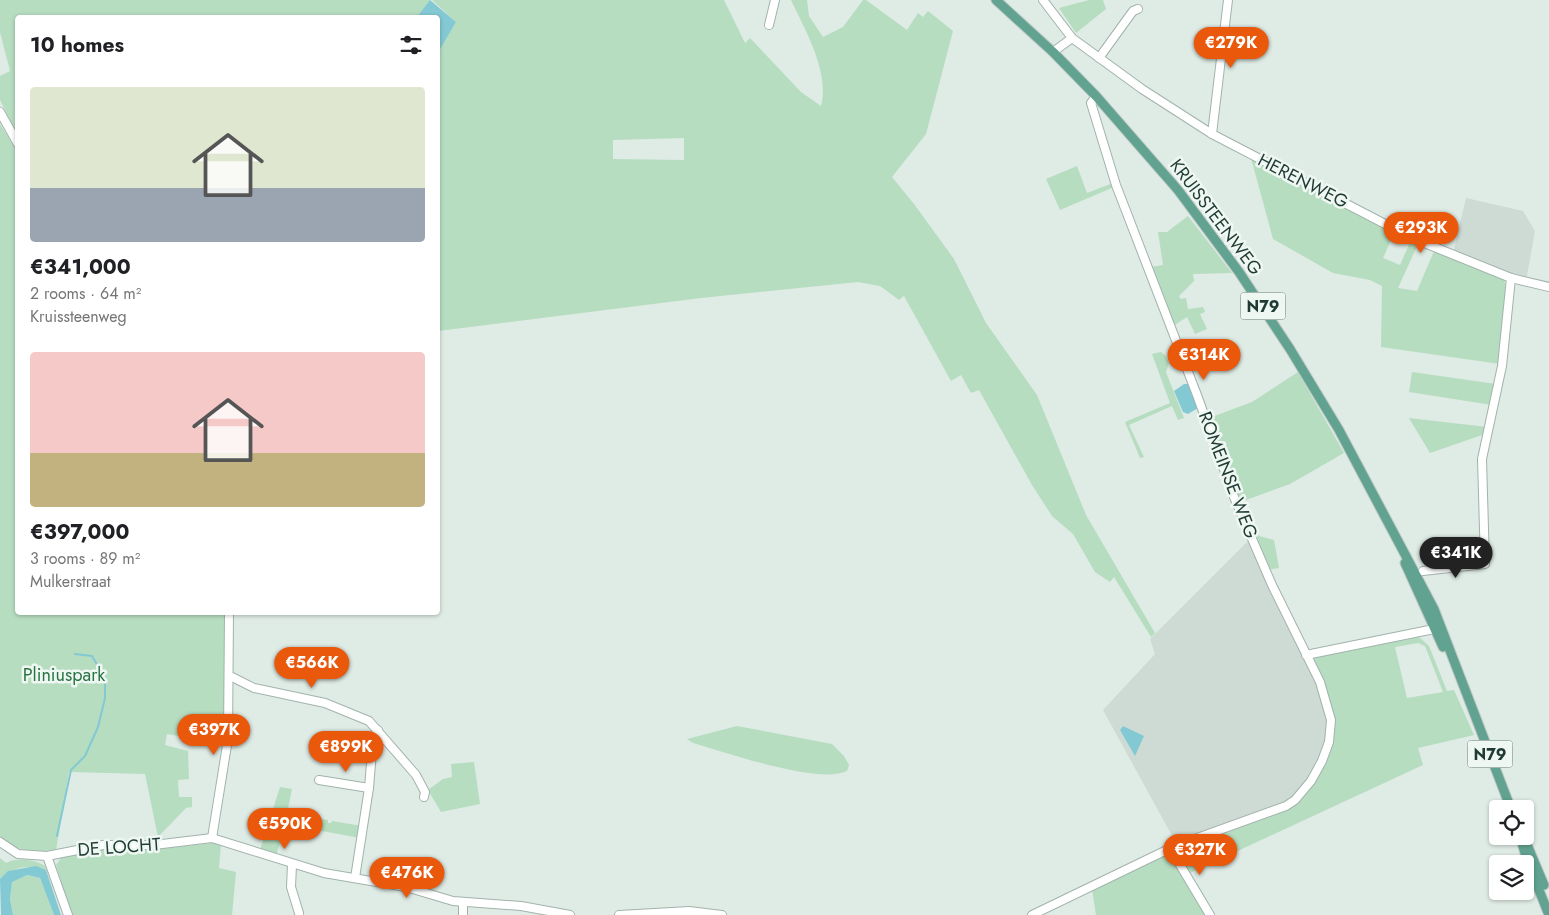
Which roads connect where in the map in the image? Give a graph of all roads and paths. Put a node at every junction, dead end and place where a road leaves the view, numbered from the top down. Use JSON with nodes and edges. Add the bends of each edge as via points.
{"nodes":[{"id":1,"x":775,"y":0,"type":"edge"},
{"id":2,"x":996,"y":0,"type":"edge"},
{"id":3,"x":1043,"y":0,"type":"edge"},
{"id":4,"x":1050,"y":0,"type":"edge"},
{"id":5,"x":1228,"y":0,"type":"edge"},
{"id":6,"x":1049,"y":9,"type":"junction"},
{"id":7,"x":1138,"y":9,"type":"dead end"},
{"id":8,"x":769,"y":25,"type":"dead end"},
{"id":9,"x":1072,"y":38,"type":"junction"},
{"id":10,"x":1053,"y":52,"type":"junction"},
{"id":11,"x":1099,"y":58,"type":"junction"},
{"id":12,"x":1096,"y":96,"type":"junction"},
{"id":13,"x":0,"y":112,"type":"edge"},
{"id":14,"x":1212,"y":134,"type":"junction"},
{"id":15,"x":15,"y":140,"type":"edge"},
{"id":16,"x":1511,"y":278,"type":"junction"},
{"id":17,"x":1549,"y":287,"type":"edge"},
{"id":18,"x":1423,"y":572,"type":"dead end"},
{"id":19,"x":229,"y":615,"type":"edge"},
{"id":20,"x":1438,"y":628,"type":"junction"},
{"id":21,"x":1306,"y":655,"type":"junction"},
{"id":22,"x":230,"y":676,"type":"junction"},
{"id":23,"x":378,"y":730,"type":"junction"},
{"id":24,"x":319,"y":780,"type":"dead end"},
{"id":25,"x":369,"y":788,"type":"junction"},
{"id":26,"x":424,"y":796,"type":"dead end"},
{"id":27,"x":1507,"y":800,"type":"edge"},
{"id":28,"x":212,"y":838,"type":"junction"},
{"id":29,"x":0,"y":842,"type":"edge"},
{"id":30,"x":1524,"y":845,"type":"edge"},
{"id":31,"x":1526,"y":845,"type":"edge"},
{"id":32,"x":1170,"y":848,"type":"junction"},
{"id":33,"x":47,"y":856,"type":"junction"},
{"id":34,"x":292,"y":865,"type":"junction"},
{"id":35,"x":354,"y":878,"type":"junction"},
{"id":36,"x":1549,"y":900,"type":"edge"},
{"id":37,"x":463,"y":903,"type":"junction"},
{"id":38,"x":299,"y":913,"type":"dead end"},
{"id":39,"x":68,"y":915,"type":"edge"},
{"id":40,"x":463,"y":915,"type":"edge"},
{"id":41,"x":570,"y":915,"type":"edge"},
{"id":42,"x":619,"y":915,"type":"edge"},
{"id":43,"x":722,"y":915,"type":"edge"},
{"id":44,"x":1032,"y":915,"type":"edge"},
{"id":45,"x":1210,"y":915,"type":"edge"},
{"id":46,"x":1549,"y":915,"type":"edge"}],
"edges":[{"from":1,"to":8,"type":"street"},
{"from":2,"to":10,"type":"main road","name":"KRUISSTEENWEG","number":"N79"},
{"from":3,"to":6,"type":"street","name":"HERENWEG"},
{"from":4,"to":6,"type":"street"},
{"from":5,"to":14,"type":"street"},
{"from":6,"to":9,"type":"street","name":"HERENWEG"},
{"from":7,"to":11,"type":"street","via":[[1133,11]]},
{"from":9,"to":10,"type":"street"},
{"from":9,"to":11,"type":"street","name":"HERENWEG"},
{"from":10,"to":12,"type":"main road","name":"KRUISSTEENWEG","number":"N79"},
{"from":11,"to":14,"type":"street","name":"HERENWEG"},
{"from":12,"to":20,"type":"main road","name":"KRUISSTEENWEG","number":"N79","via":[[1178,190],[1266,311],[1339,430],[1421,583]]},
{"from":12,"to":21,"type":"street","name":"ROMEINSE WEG","via":[[1091,103],[1123,204],[1234,498]]},
{"from":13,"to":15,"type":"street"},
{"from":14,"to":16,"type":"street","name":"HERENWEG","via":[[1412,238]]},
{"from":16,"to":17,"type":"street","name":"HERENWEG"},
{"from":16,"to":18,"type":"street","via":[[1502,366],[1482,459],[1485,564]]},
{"from":19,"to":22,"type":"street"},
{"from":20,"to":21,"type":"street"},
{"from":20,"to":27,"type":"main road","name":"KRUISSTEENWEG","number":"N79"},
{"from":21,"to":32,"type":"street","via":[[1320,682],[1331,720],[1330,742],[1311,780],[1286,806]]},
{"from":22,"to":23,"type":"street","via":[[254,688],[325,703],[369,722]]},
{"from":22,"to":28,"type":"street","via":[[228,739]]},
{"from":23,"to":25,"type":"street","via":[[373,739]]},
{"from":23,"to":26,"type":"street","via":[[416,775]]},
{"from":24,"to":25,"type":"street"},
{"from":25,"to":35,"type":"street"},
{"from":28,"to":33,"type":"street","name":"DE LOCHT","via":[[154,845],[104,845]]},
{"from":28,"to":34,"type":"street"},
{"from":29,"to":33,"type":"street","name":"DE LOCHT","via":[[18,854]]},
{"from":30,"to":46,"type":"main road"},
{"from":31,"to":36,"type":"main road"},
{"from":32,"to":44,"type":"street"},
{"from":32,"to":45,"type":"street"},
{"from":33,"to":39,"type":"street"},
{"from":34,"to":35,"type":"street"},
{"from":34,"to":38,"type":"street","via":[[291,887]]},
{"from":35,"to":37,"type":"street","via":[[406,887]]},
{"from":37,"to":40,"type":"street"},
{"from":37,"to":41,"type":"street","via":[[474,901],[521,906]]},
{"from":42,"to":43,"type":"street","via":[[689,911]]}]}
